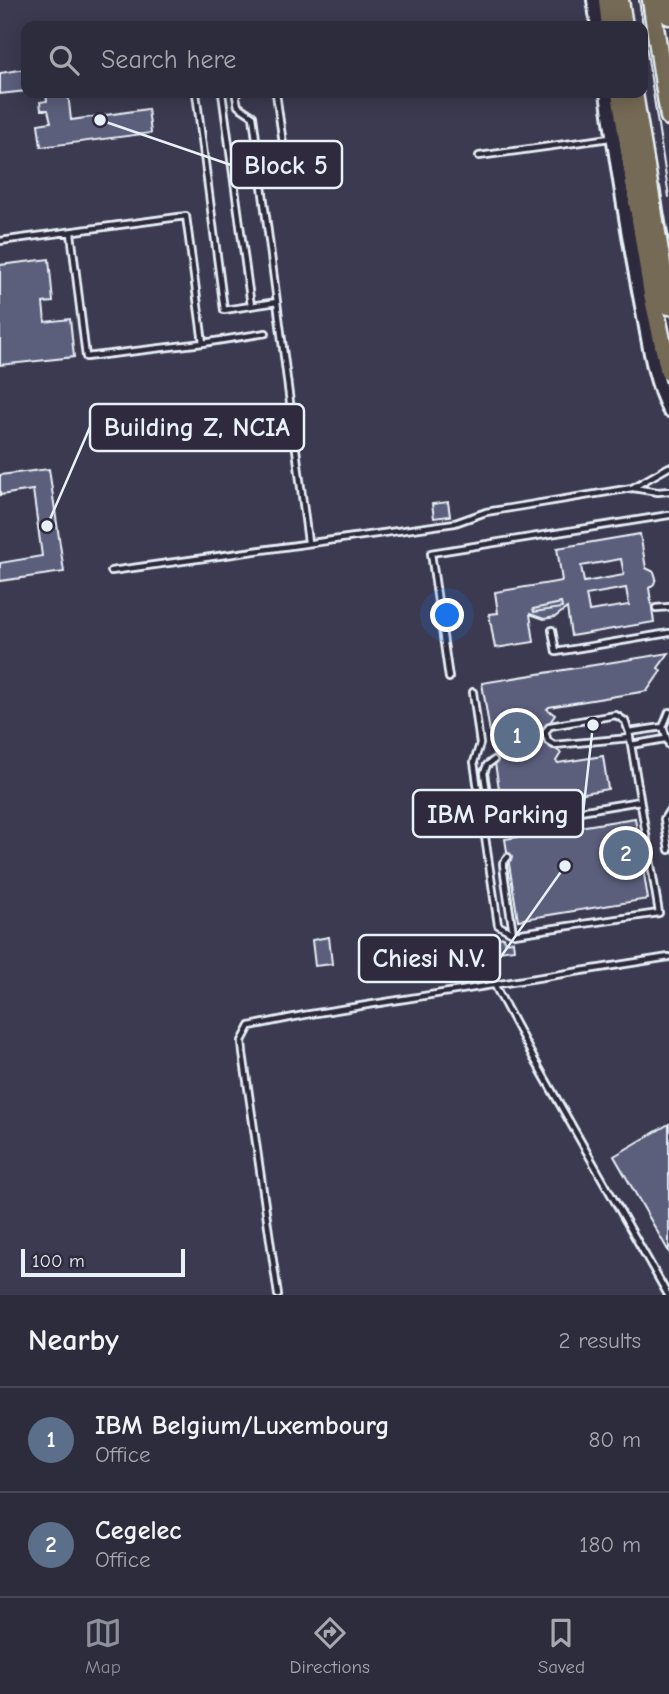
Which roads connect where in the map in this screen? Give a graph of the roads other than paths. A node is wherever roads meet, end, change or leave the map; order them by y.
1 (594, 0) edge
2 (607, 0) edge
3 (620, 0) edge
4 (651, 0) edge
5 (665, 0) edge
6 (669, 16) edge
7 (597, 21) edge
8 (609, 21) edge
9 (623, 21) edge
10 (198, 98) edge
11 (223, 98) edge
12 (236, 98) edge
13 (277, 98) edge
14 (608, 98) edge
15 (621, 98) edge
16 (635, 98) edge
17 (669, 117) edge
18 (613, 138) junction
19 (284, 151) dead end
20 (479, 156) dead end
21 (71, 233) junction
22 (0, 241) edge
23 (277, 302) junction
24 (251, 306) junction
25 (669, 306) edge
26 (266, 333) dead end
27 (203, 342) junction
28 (669, 372) edge
29 (669, 410) edge
30 (669, 467) edge
31 (632, 488) junction
32 (669, 491) edge
33 (669, 515) edge
34 (308, 542) junction
35 (111, 571) dead end
36 (669, 607) edge
37 (656, 608) dead end
38 (552, 630) dead end
39 (669, 633) edge
40 (449, 678) dead end
41 (473, 692) dead end
42 (669, 712) edge
43 (663, 727) junction
44 (629, 735) junction
45 (665, 738) junction
46 (631, 745) junction
47 (669, 745) edge
48 (494, 760) dead end
49 (640, 801) junction
50 (669, 811) edge
51 (492, 826) junction
52 (484, 827) junction
53 (669, 850) edge
54 (508, 857) dead end
55 (514, 934) junction
56 (669, 957) edge
57 (495, 986) junction
58 (278, 1295) edge
59 (668, 1295) edge

1 - 7 street
2 - 8 main road
3 - 9 main road
4 - 17 main road
5 - 6 main road
10 - 24 lane
11 - 24 lane
12 - 23 lane
13 - 19 lane
14 - 18 street
15 - 28 main road
16 - 25 main road
18 - 20 lane
18 - 29 street
21 - 22 lane
21 - 27 lane
21 - 27 lane
23 - 24 lane
23 - 34 lane
26 - 27 lane
30 - 31 lane
31 - 32 lane
31 - 34 lane
33 - 40 lane
34 - 35 lane
36 - 37 lane
38 - 39 lane
41 - 52 lane
42 - 43 lane
43 - 44 lane
43 - 45 lane
44 - 44 lane
44 - 46 lane
45 - 46 lane
45 - 47 lane
46 - 49 lane
48 - 51 lane
49 - 51 lane
49 - 55 lane
50 - 53 lane
51 - 52 lane
52 - 55 lane
54 - 55 lane
56 - 57 lane
57 - 58 lane
57 - 59 lane

